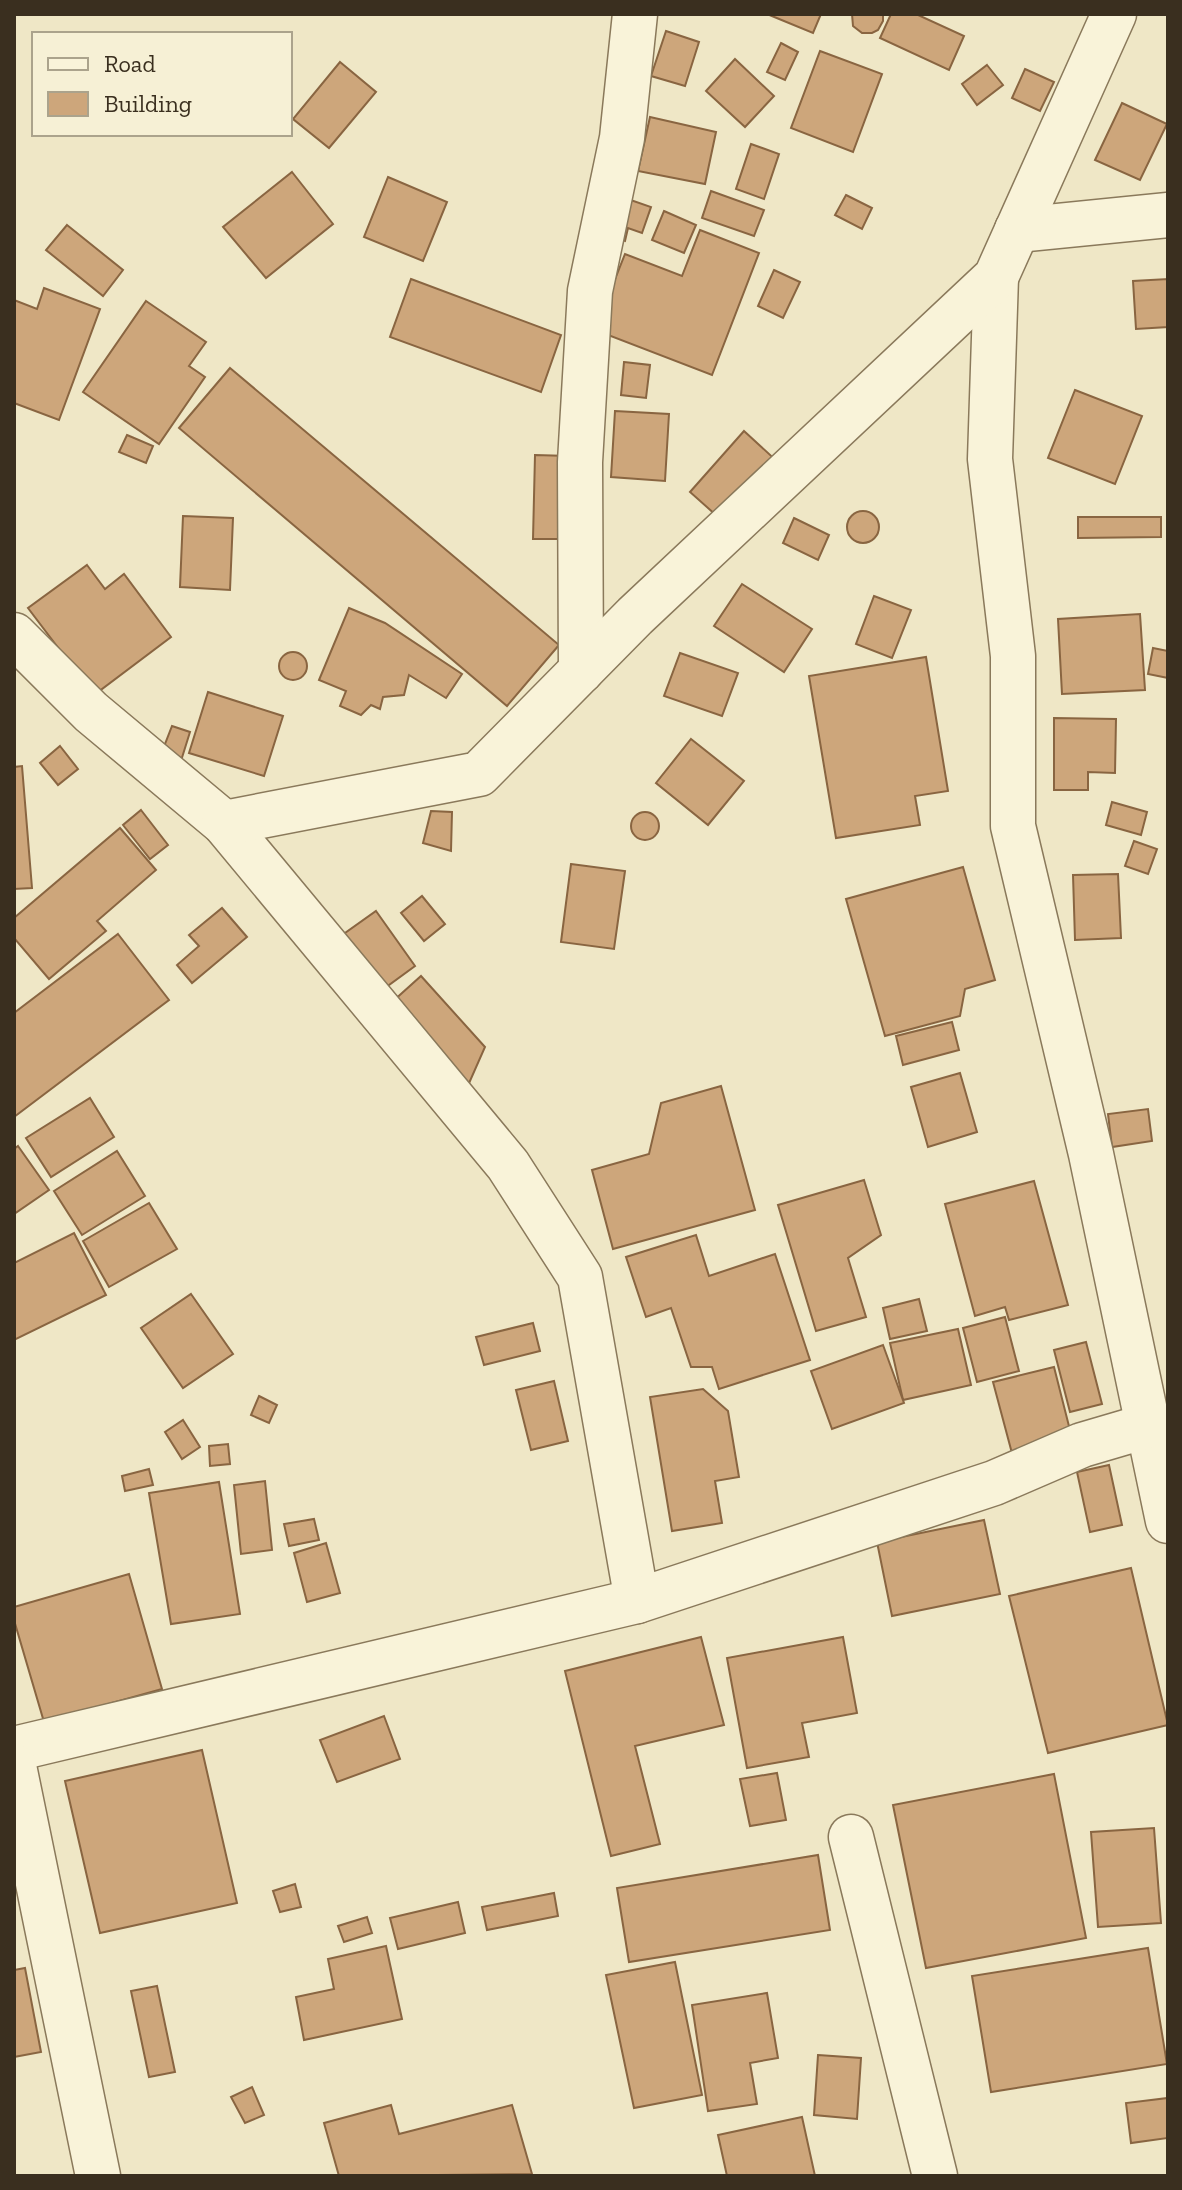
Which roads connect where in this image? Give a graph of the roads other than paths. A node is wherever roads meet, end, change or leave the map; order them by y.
1 (635, 14) edge
2 (1114, 14) edge
3 (1168, 215) edge
4 (1017, 230) junction
5 (996, 277) junction
6 (14, 635) edge
7 (581, 671) junction
8 (224, 823) junction
9 (1150, 1425) junction
10 (1168, 1521) edge
11 (637, 1601) junction
12 (14, 1749) edge
13 (14, 1766) edge
14 (851, 1837) dead end
15 (98, 2176) edge
16 (935, 2176) edge

1 - 7 street
2 - 4 street
3 - 4 street
4 - 5 street
5 - 7 street
5 - 9 street
6 - 8 street
7 - 8 street
8 - 11 street
9 - 10 street
9 - 11 street
11 - 12 street
13 - 15 street
14 - 16 street

